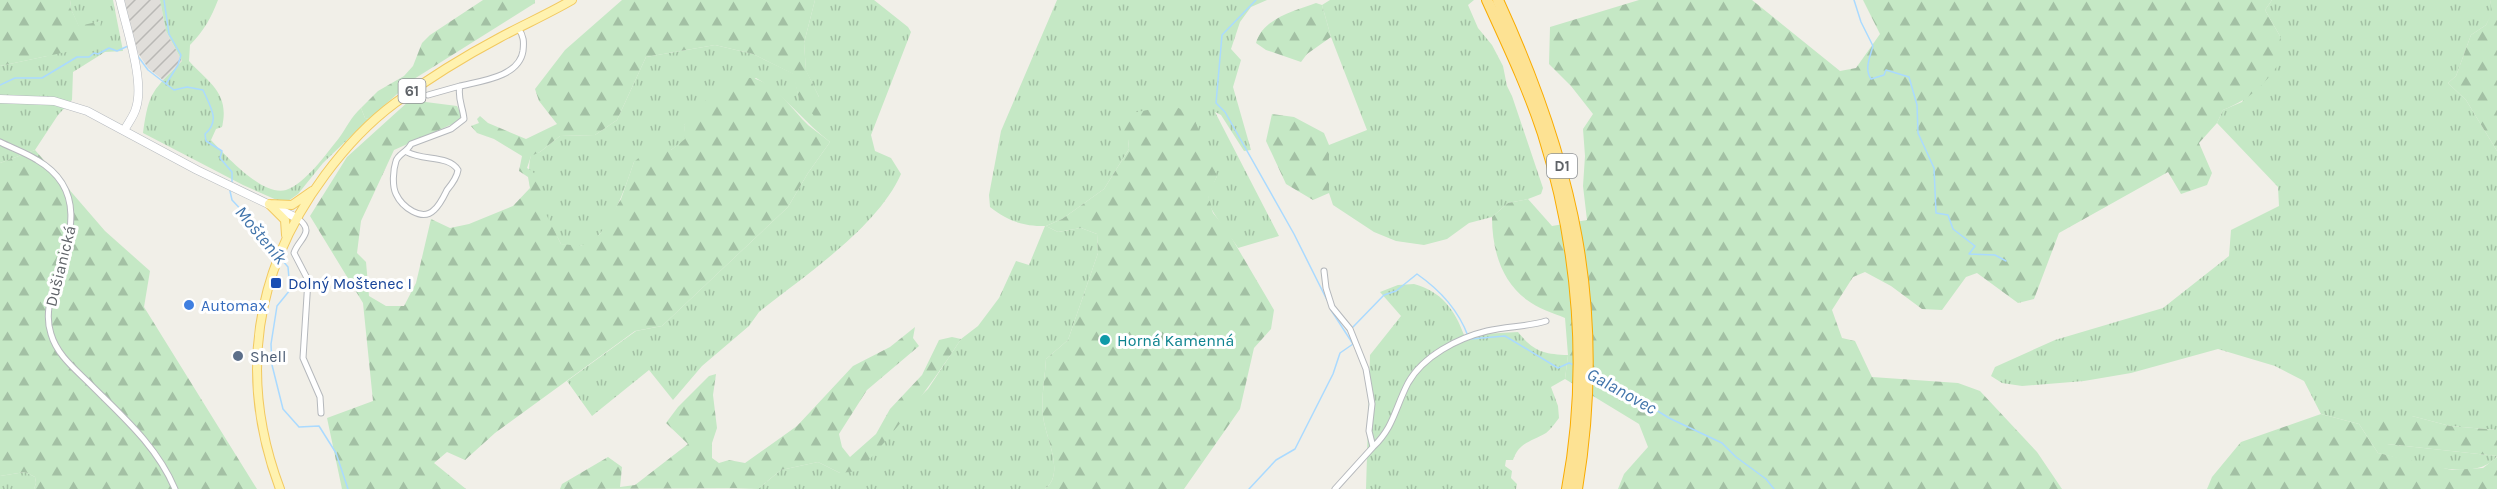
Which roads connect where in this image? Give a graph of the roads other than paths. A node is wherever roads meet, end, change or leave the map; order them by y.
1 (120, 0) edge
2 (572, 0) edge
3 (1494, 3) edge
4 (519, 28) junction
5 (460, 86) junction
6 (429, 94) dead end
7 (0, 99) edge
8 (124, 129) junction
9 (0, 142) edge
10 (407, 152) junction
11 (315, 189) junction
12 (268, 204) junction
13 (297, 218) junction
14 (1573, 235) junction
15 (286, 238) junction
16 (1324, 271) dead end
17 (1546, 321) dead end
18 (321, 413) dead end
19 (1373, 447) junction
20 (175, 489) edge
21 (280, 489) edge
22 (1335, 489) edge
23 (1568, 489) edge
24 (1577, 489) edge

1 - 8 street
2 - 4 main road, 61
3 - 14 highway, D1
4 - 5 street
4 - 11 main road, 61
5 - 6 street
5 - 10 street
7 - 8 street
8 - 12 street
9 - 20 street, Dušianická
10 - 10 street
11 - 12 main road
11 - 13 main road, 61
12 - 13 street
12 - 15 main road
13 - 15 main road, 61
13 - 18 street
14 - 23 highway, D1
14 - 24 highway, D1
15 - 21 main road, 61
16 - 19 street
17 - 19 street
19 - 22 street

